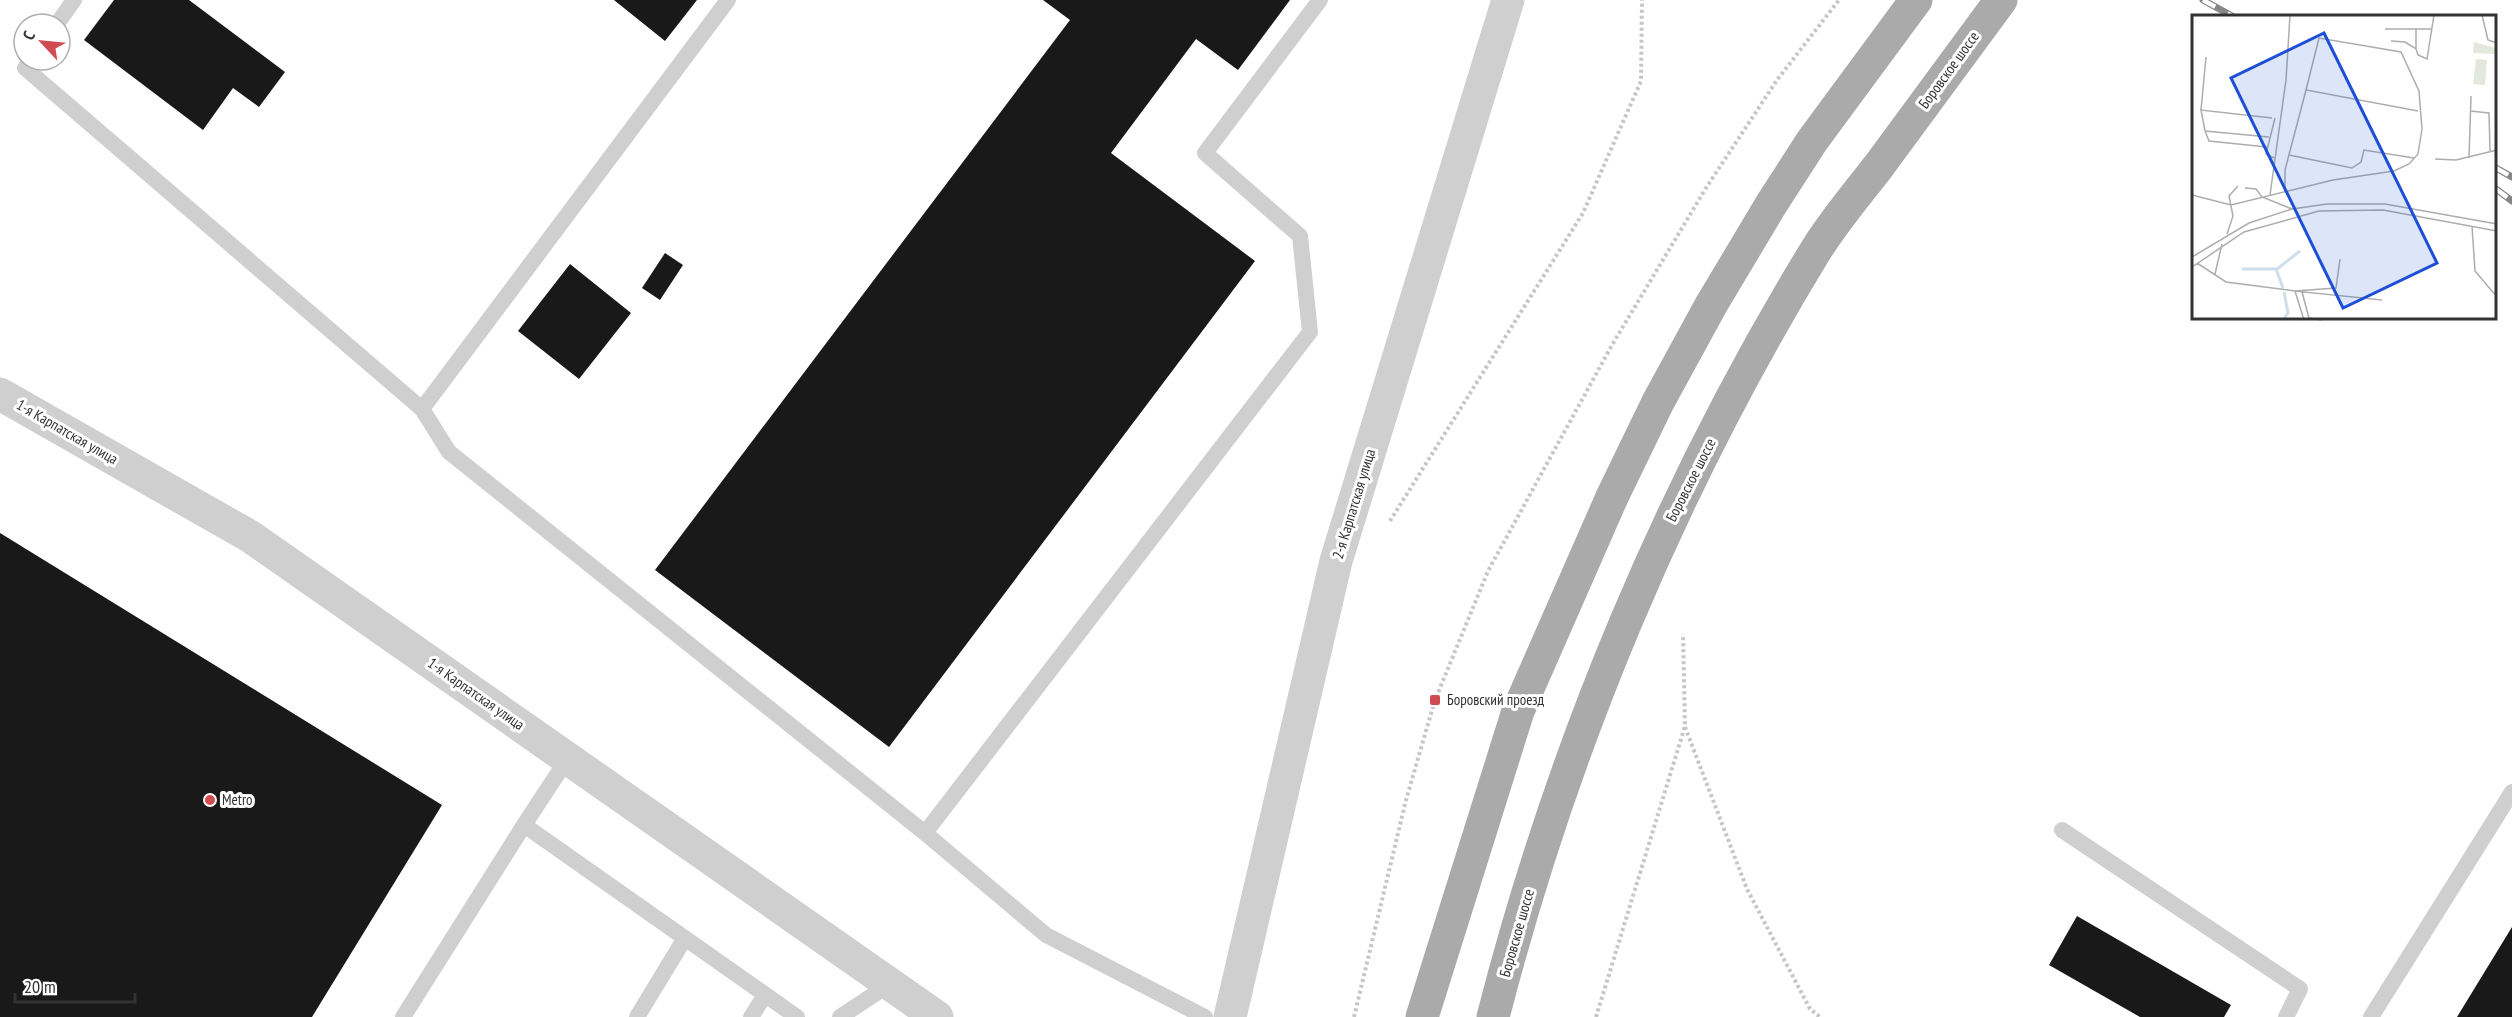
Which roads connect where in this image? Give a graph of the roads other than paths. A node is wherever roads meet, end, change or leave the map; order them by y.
1 (728, 0) edge
2 (1320, 0) edge
3 (1508, 0) edge
4 (1916, 0) edge
5 (2001, 0) edge
6 (30, 72) edge
7 (0, 394) edge
8 (422, 409) junction
9 (568, 759) junction
10 (2512, 792) edge
11 (524, 825) junction
12 (2062, 830) dead end
13 (925, 833) junction
14 (685, 938) junction
15 (890, 984) junction
16 (765, 994) junction
17 (403, 1017) edge
18 (637, 1017) edge
19 (751, 1017) edge
20 (797, 1017) edge
21 (840, 1017) edge
22 (937, 1017) edge
23 (1205, 1017) edge
24 (1230, 1017) edge
25 (1422, 1017) edge
26 (1493, 1017) edge
27 (2286, 1017) edge
28 (2371, 1017) edge

1 - 8 lane
2 - 13 lane
3 - 24 street, 2-я Карпатская улица
4 - 25 main road
5 - 26 main road, Боровское шоссе
6 - 8 lane
7 - 9 street, 1-я Карпатская улица
8 - 13 lane
9 - 11 lane
9 - 15 street, 1-я Карпатская улица
10 - 28 lane
11 - 14 lane
11 - 17 lane
12 - 27 lane
13 - 23 lane
14 - 16 lane
14 - 18 lane
15 - 21 lane
15 - 22 street, 1-я Карпатская улица
16 - 19 lane
16 - 20 lane

